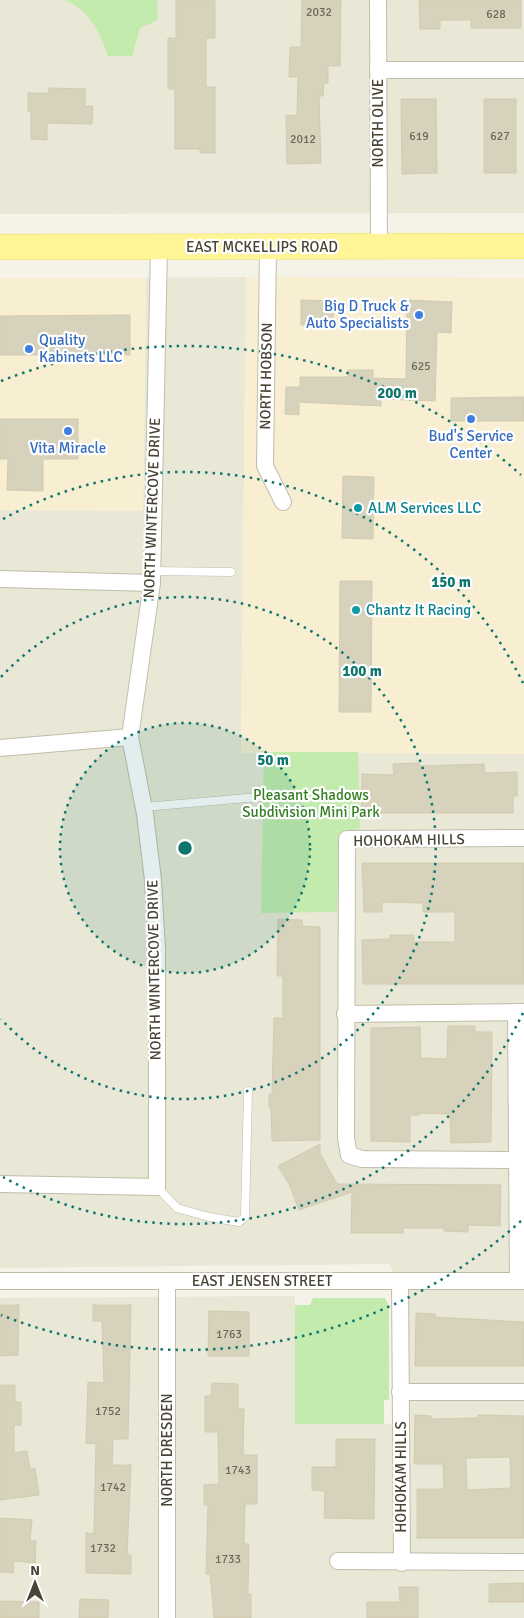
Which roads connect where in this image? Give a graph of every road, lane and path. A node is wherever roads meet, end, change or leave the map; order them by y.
1 (378, 0) edge
2 (378, 70) junction
3 (524, 70) edge
4 (379, 246) junction
5 (524, 246) edge
6 (0, 247) edge
7 (159, 247) junction
8 (268, 247) junction
9 (283, 502) dead end
10 (231, 572) dead end
11 (152, 577) junction
12 (0, 579) edge
13 (130, 737) junction
14 (0, 748) edge
15 (260, 798) dead end
16 (144, 807) junction
17 (524, 838) edge
18 (520, 1012) edge
19 (345, 1014) junction
20 (248, 1091) dead end
21 (516, 1160) junction
22 (0, 1184) edge
23 (156, 1187) junction
24 (0, 1281) edge
25 (166, 1281) junction
26 (400, 1281) junction
27 (521, 1281) edge
28 (400, 1392) junction
29 (524, 1392) edge
30 (338, 1562) dead end
31 (524, 1562) edge
32 (402, 1563) junction
33 (166, 1618) edge

1 - 2 street, NORTH OLIVE
2 - 3 street
2 - 4 street, NORTH OLIVE
4 - 5 main road, EAST MCKELLIPS ROAD
4 - 8 main road, EAST MCKELLIPS ROAD
6 - 7 main road, EAST MCKELLIPS ROAD
7 - 8 main road, EAST MCKELLIPS ROAD
7 - 11 street, NORTH WINTERCOVE DRIVE
8 - 9 street, NORTH HOBSON
10 - 11 lane
11 - 12 street
11 - 13 street, NORTH WINTERCOVE DRIVE
13 - 14 street
13 - 16 street, NORTH WINTERCOVE DRIVE
15 - 16 lane
16 - 23 street, NORTH WINTERCOVE DRIVE
17 - 19 street, HOHOKAM HILLS
18 - 19 street
18 - 21 street
19 - 21 street, HOHOKAM HILLS
20 - 23 lane
21 - 27 street
22 - 23 street
24 - 25 street, EAST JENSEN STREET
25 - 26 street, EAST JENSEN STREET
25 - 33 street, NORTH DRESDEN
26 - 27 street, EAST JENSEN STREET
26 - 28 street, HOHOKAM HILLS
28 - 29 street
28 - 32 street, HOHOKAM HILLS
30 - 32 street
31 - 32 street

